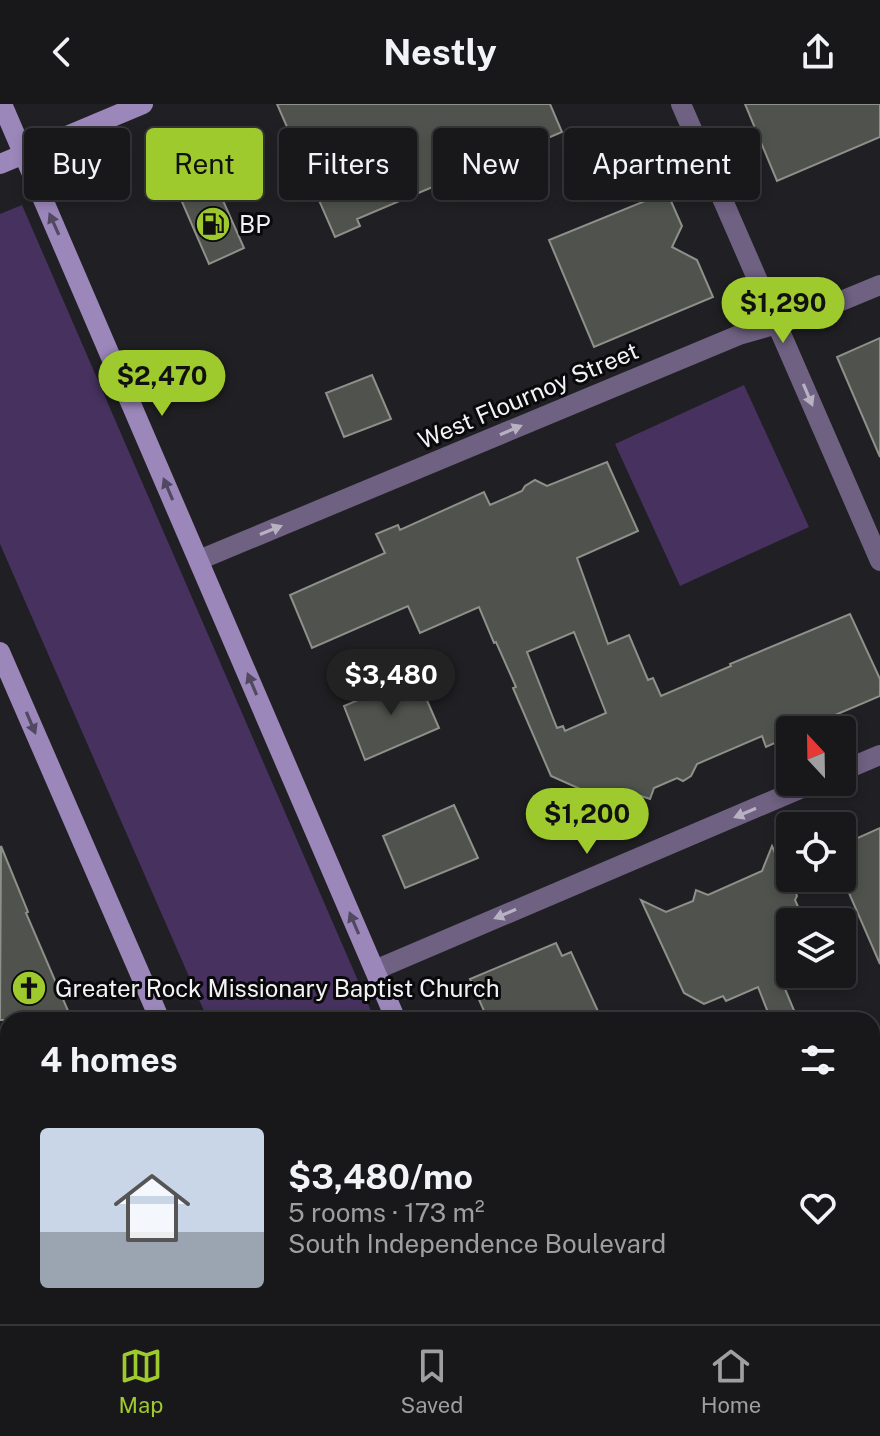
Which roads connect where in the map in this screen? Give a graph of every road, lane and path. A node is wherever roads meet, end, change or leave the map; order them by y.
1 (2, 104) edge
2 (143, 104) edge
3 (681, 104) edge
4 (23, 154) junction
5 (0, 164) edge
6 (880, 285) edge
7 (777, 324) junction
8 (199, 560) junction
9 (880, 561) edge
10 (0, 652) edge
11 (880, 755) edge
12 (856, 765) edge
13 (783, 796) edge
14 (375, 970) junction
15 (157, 1012) edge
16 (393, 1012) edge

1 - 4 street
2 - 4 street
3 - 7 street
4 - 5 street
8 -> 4 street
6 - 7 street, West Flournoy Street
8 -> 7 street, West Flournoy Street
7 -> 9 street
14 -> 8 street
10 -> 15 street
11 - 12 street
13 -> 14 street
14 - 16 street

